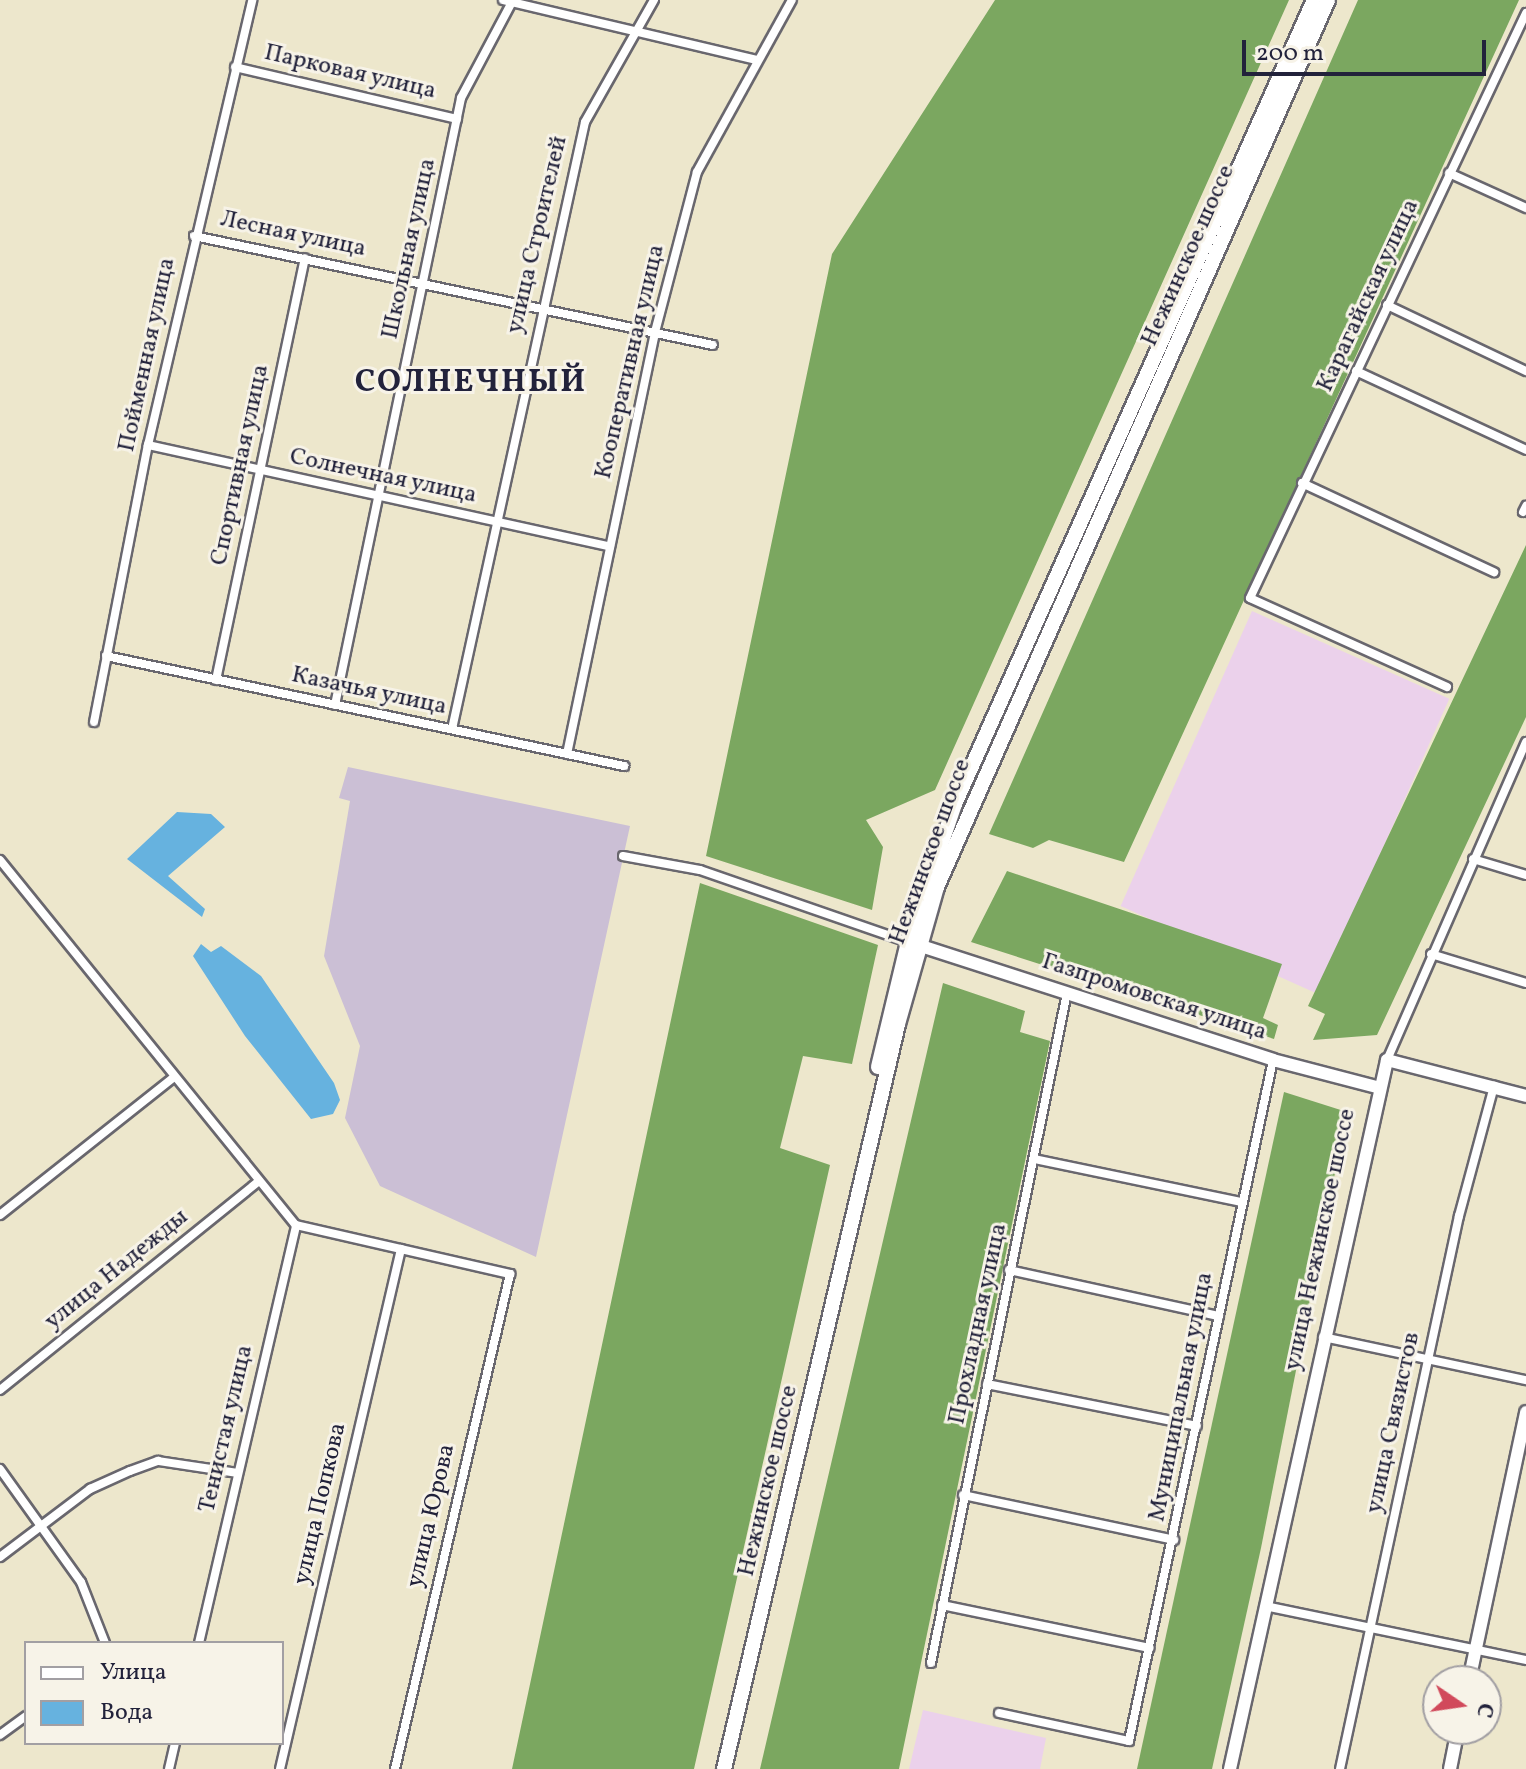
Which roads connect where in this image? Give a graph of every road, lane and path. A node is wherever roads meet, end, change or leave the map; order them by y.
1 (252, 0) edge
2 (654, 0) edge
3 (792, 0) edge
4 (1314, 0) edge
5 (1328, 0) edge
6 (509, 1) edge
7 (1526, 13) edge
8 (636, 29) junction
9 (1515, 38) junction
10 (1526, 43) edge
11 (756, 60) junction
12 (235, 67) junction
13 (457, 119) junction
14 (1449, 173) junction
15 (1526, 208) edge
16 (194, 236) junction
17 (305, 258) junction
18 (423, 283) junction
19 (1387, 305) junction
20 (542, 308) junction
21 (655, 332) junction
22 (713, 345) dead end
23 (1356, 371) junction
24 (1526, 371) edge
25 (148, 445) junction
26 (1526, 450) edge
27 (260, 471) junction
28 (1302, 483) junction
29 (376, 495) junction
30 (495, 521) junction
31 (610, 547) junction
32 (1494, 572) dead end
33 (106, 656) junction
34 (216, 680) junction
35 (1447, 687) dead end
36 (335, 705) junction
37 (94, 722) dead end
38 (452, 729) junction
39 (1526, 742) edge
40 (567, 754) junction
41 (1521, 765) edge
42 (624, 766) dead end
43 (623, 856) dead end
44 (1473, 859) junction
45 (0, 860) edge
46 (1526, 875) edge
47 (913, 943) junction
48 (1431, 954) junction
49 (1526, 983) edge
50 (1067, 993) junction
51 (1273, 1060) junction
52 (1387, 1060) junction
53 (174, 1077) junction
54 (1494, 1086) junction
55 (1377, 1087) junction
56 (1526, 1096) edge
57 (1034, 1159) junction
58 (259, 1181) junction
59 (1242, 1202) junction
60 (0, 1215) edge
61 (296, 1225) junction
62 (401, 1249) junction
63 (1009, 1270) junction
64 (1219, 1316) junction
65 (1322, 1337) junction
66 (1429, 1358) junction
67 (1526, 1380) edge
68 (987, 1384) junction
69 (0, 1390) edge
70 (1526, 1412) edge
71 (1197, 1426) junction
72 (0, 1469) edge
73 (237, 1473) junction
74 (963, 1495) junction
75 (42, 1523) junction
76 (1174, 1540) junction
77 (0, 1557) edge
78 (942, 1605) junction
79 (1264, 1606) junction
80 (1371, 1628) junction
81 (104, 1641) edge
82 (199, 1641) edge
83 (1150, 1648) junction
84 (1475, 1649) junction
85 (1526, 1660) edge
86 (931, 1663) dead end
87 (1472, 1665) edge
88 (999, 1713) dead end
89 (24, 1717) edge
90 (0, 1735) edge
91 (175, 1745) edge
92 (1455, 1745) edge
93 (169, 1769) edge
94 (280, 1769) edge
95 (395, 1769) edge
96 (717, 1769) edge
97 (724, 1769) edge
98 (1230, 1769) edge
99 (1340, 1769) edge
100 (1450, 1769) edge

1 - 12 street, Пойменная улица
2 - 8 street, улица Строителей
3 - 11 street, Кооперативная улица
4 - 47 main road, Нежинское шоссе
5 - 47 main road, Нежинское шоссе
6 - 8 street
6 - 13 street, Школьная улица
7 - 9 street, Карагайская улица
8 - 11 street
8 - 20 street, улица Строителей
9 - 10 street
9 - 14 street, Карагайская улица
11 - 21 street, Кооперативная улица
12 - 13 street, Парковая улица
12 - 16 street, Пойменная улица
13 - 18 street, Школьная улица
14 - 15 street
14 - 19 street, Карагайская улица
16 - 17 street, Лесная улица
16 - 25 street, Пойменная улица
17 - 18 street, Лесная улица
17 - 27 street, Спортивная улица
18 - 20 street, Лесная улица
18 - 29 street, Школьная улица
19 - 23 street, Карагайская улица
19 - 24 street
20 - 21 street, Лесная улица
20 - 30 street, улица Строителей
21 - 22 street, Лесная улица
21 - 31 street, Кооперативная улица
23 - 26 street
23 - 28 street, Карагайская улица
25 - 27 street, Солнечная улица
25 - 33 street, Пойменная улица
27 - 29 street, Солнечная улица
27 - 34 street, Спортивная улица
28 - 32 street
28 - 35 street, Карагайская улица
29 - 30 street, Солнечная улица
29 - 36 street, Школьная улица
30 - 31 street, Солнечная улица
30 - 38 street, улица Строителей
31 - 40 street, Кооперативная улица
33 - 34 street, Казачья улица
33 - 37 street, Пойменная улица
34 - 36 street, Казачья улица
36 - 38 street, Казачья улица
38 - 40 street, Казачья улица
39 - 41 street, улица Нежинское шоссе
40 - 42 street, Казачья улица
41 - 44 street, улица Нежинское шоссе
43 - 47 street
44 - 46 street
44 - 48 street, улица Нежинское шоссе
45 - 53 street
47 - 50 main road, Газпромовская улица
47 - 96 main road, Нежинское шоссе
47 - 97 main road, Нежинское шоссе
48 - 49 street
48 - 52 street, улица Нежинское шоссе
50 - 51 main road, Газпромовская улица
50 - 57 street, Прохладная улица
51 - 55 main road, Газпромовская улица
51 - 59 street, Муниципальная улица
52 - 54 main road
52 - 55 main road, улица Нежинское шоссе
53 - 58 street
53 - 60 street
54 - 56 main road
54 - 66 street, улица Связистов
55 - 65 main road, улица Нежинское шоссе
57 - 59 street
57 - 63 street, Прохладная улица
58 - 61 street
58 - 69 street, улица Надежды
59 - 64 street, Муниципальная улица
61 - 62 street
61 - 73 street, Тенистая улица
62 - 94 street, улица Попкова
62 - 95 street, улица Юрова
63 - 64 street
63 - 68 street, Прохладная улица
64 - 71 street, Муниципальная улица
65 - 66 street
65 - 79 main road, улица Нежинское шоссе
66 - 67 street
66 - 80 street, улица Связистов
68 - 71 street
68 - 74 street, Прохладная улица
70 - 84 main road
71 - 76 street, Муниципальная улица
72 - 75 street
73 - 75 street
73 - 82 street, Тенистая улица
74 - 76 street
74 - 78 street, Прохладная улица
75 - 77 street
75 - 81 street
76 - 83 street, Муниципальная улица
78 - 83 street
78 - 86 street, Прохладная улица
79 - 80 street
79 - 98 main road, улица Нежинское шоссе
80 - 84 street
80 - 99 street, улица Связистов
83 - 88 street, Муниципальная улица
84 - 85 street
84 - 87 main road
89 - 90 street
91 - 93 street
92 - 100 main road

